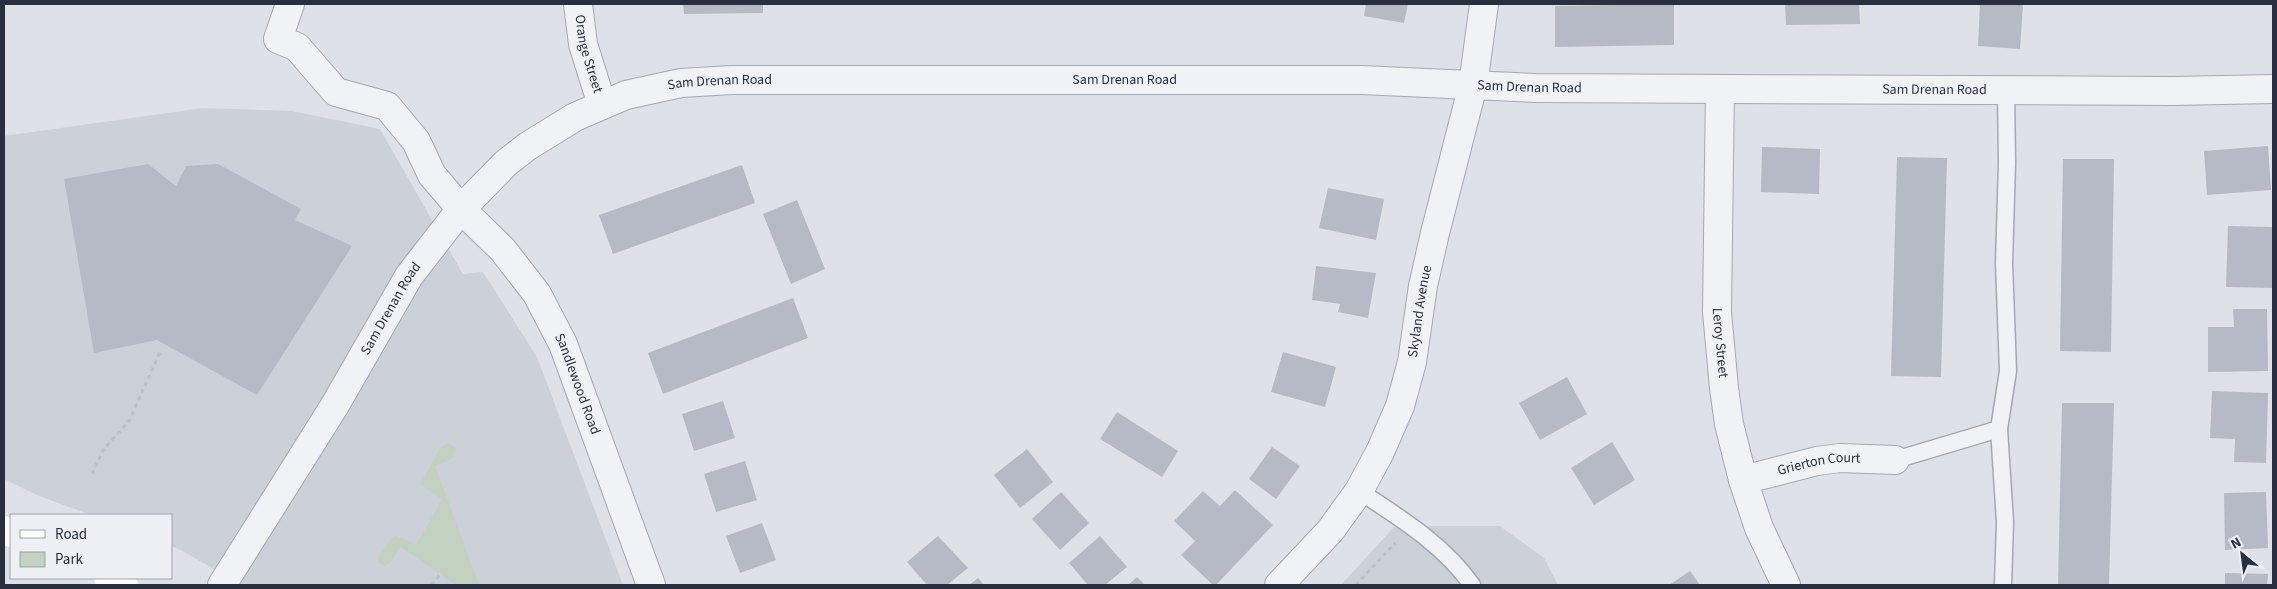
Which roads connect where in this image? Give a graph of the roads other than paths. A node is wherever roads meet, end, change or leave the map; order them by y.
1 (290, 4) edge
2 (578, 4) edge
3 (1484, 4) edge
4 (1473, 85) junction
5 (1720, 89) junction
6 (2273, 89) edge
7 (2006, 90) junction
8 (602, 104) junction
9 (461, 209) junction
10 (1999, 429) junction
11 (1895, 460) joint
12 (1743, 480) junction
13 (1359, 490) junction
14 (110, 579) edge
15 (124, 585) edge
16 (222, 585) edge
17 (651, 585) edge
18 (1279, 585) edge
19 (1472, 585) edge
20 (1786, 585) edge
21 (2003, 585) edge

1 - 9 street, Sandlewood Road
2 - 8 street, Orange Street
3 - 4 street, Skyland Avenue
4 - 5 street, Sam Drenan Road
4 - 8 street, Sam Drenan Road
4 - 13 street, Skyland Avenue
5 - 7 street, Sam Drenan Road
5 - 12 street, Leroy Street
6 - 7 street, Sam Drenan Road
7 - 10 lane
8 - 9 street, Sam Drenan Road
9 - 16 street, Sam Drenan Road
9 - 17 street, Sandlewood Road
10 - 11 lane
10 - 21 lane
11 - 12 street, Grierton Court
12 - 20 street, Leroy Street
13 - 18 street, Skyland Avenue
13 - 19 lane
14 - 15 main road

